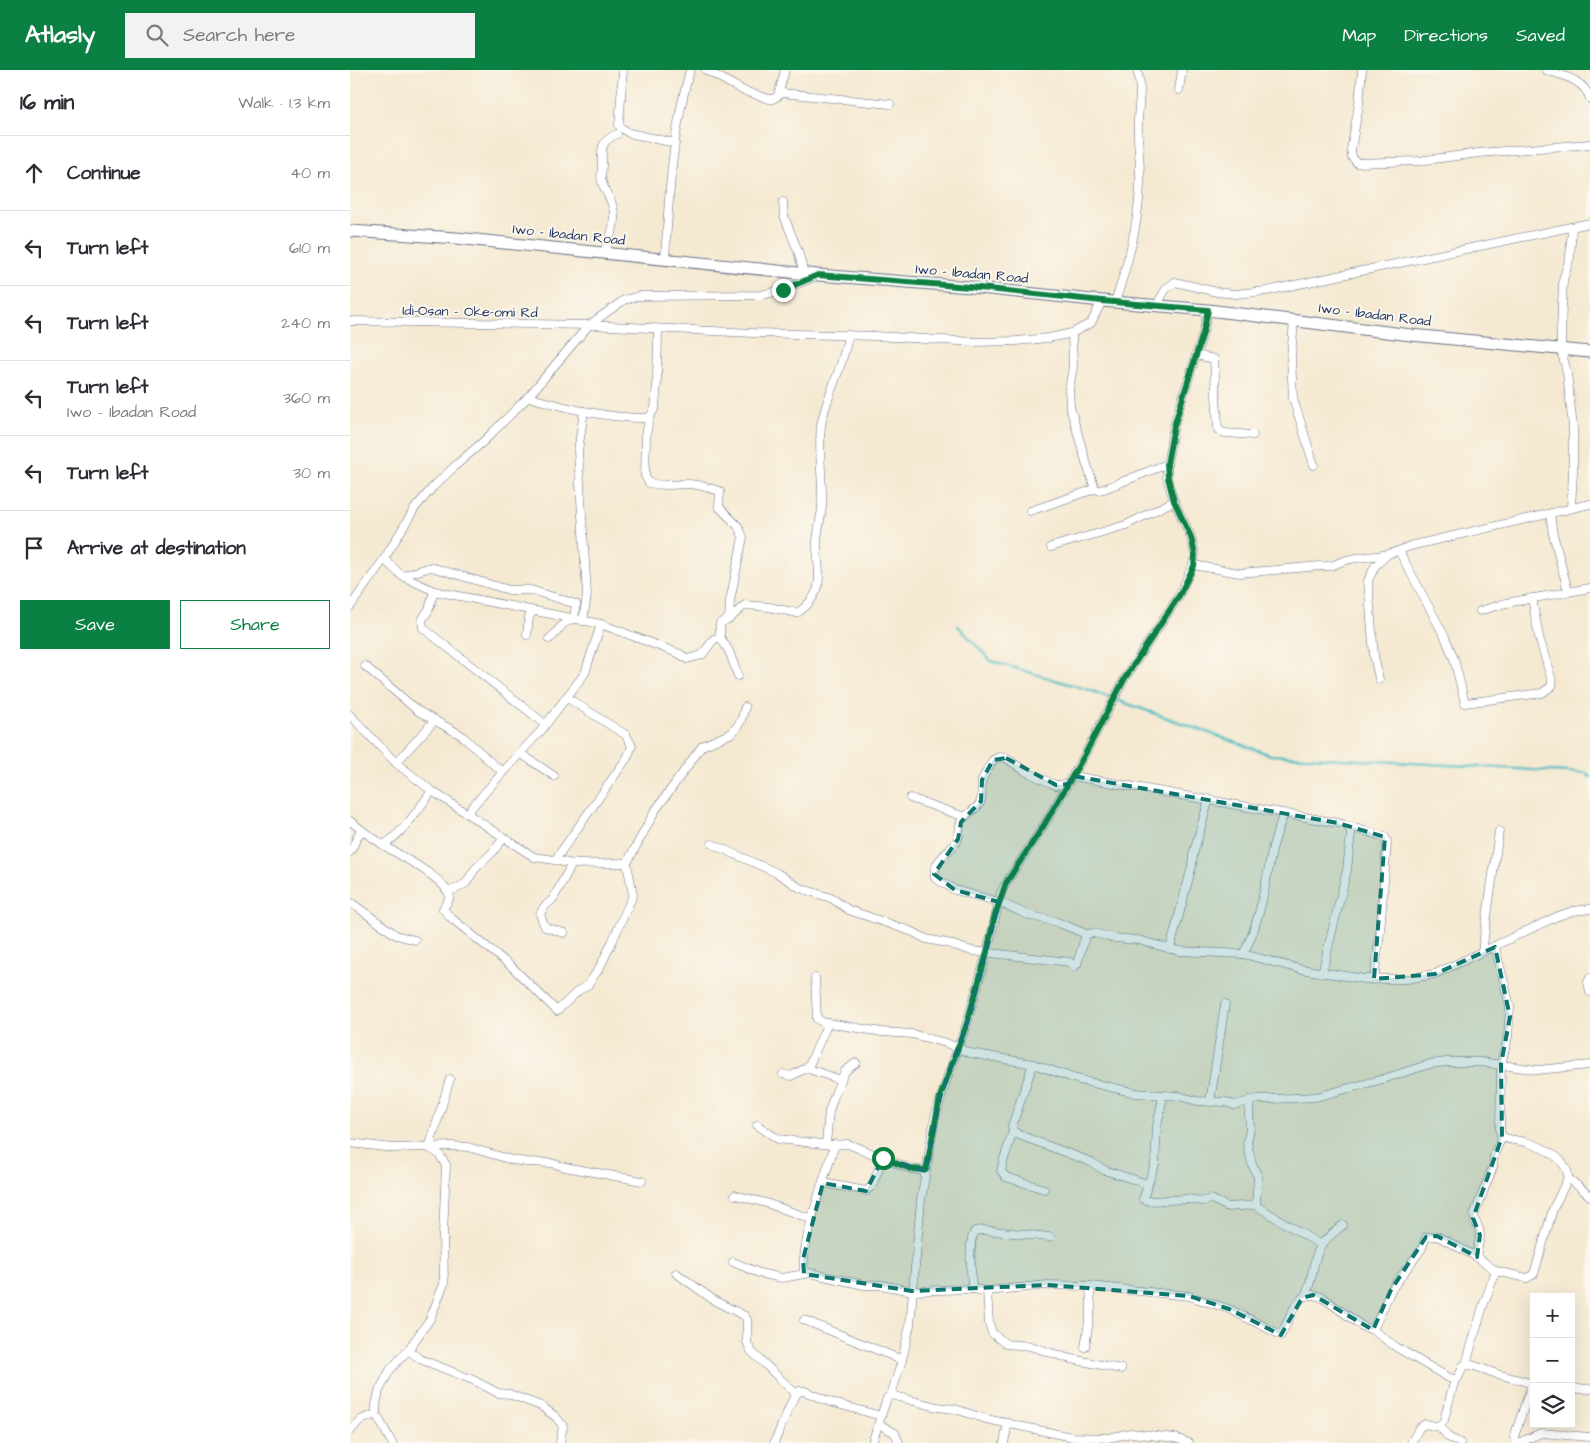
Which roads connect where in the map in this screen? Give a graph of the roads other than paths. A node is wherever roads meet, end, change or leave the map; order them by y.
1 (623, 70) edge
2 (690, 70) edge
3 (706, 70) edge
4 (785, 70) edge
5 (1137, 70) edge
6 (1182, 70) edge
7 (1362, 70) edge
8 (1546, 70) edge
9 (1576, 70) edge
10 (1572, 79) junction
11 (1179, 90) dead end
12 (778, 96) junction
13 (1590, 99) edge
14 (890, 104) dead end
15 (616, 134) dead end
16 (675, 143) junction
17 (1590, 144) edge
18 (784, 202) dead end
19 (1590, 223) edge
20 (1572, 227) junction
21 (350, 231) edge
22 (604, 252) junction
23 (666, 259) junction
24 (804, 274) junction
25 (818, 275) junction
26 (1102, 301) junction
27 (1115, 302) junction
28 (1156, 306) junction
29 (1208, 310) junction
30 (1294, 320) junction
31 (350, 321) edge
32 (589, 325) junction
33 (658, 330) junction
34 (1072, 333) junction
35 (848, 335) junction
36 (1561, 349) junction
37 (1590, 352) edge
38 (1196, 356) junction
39 (528, 397) junction
40 (584, 411) junction
41 (649, 418) junction
42 (1253, 434) dead end
43 (1167, 464) junction
44 (1314, 465) dead end
45 (1096, 489) junction
46 (1174, 501) junction
47 (1590, 504) edge
48 (1571, 508) junction
49 (1030, 511) dead end
50 (1550, 514) junction
51 (1051, 547) dead end
52 (1399, 552) junction
53 (1386, 555) junction
54 (384, 560) junction
55 (1194, 566) junction
56 (402, 576) junction
57 (1590, 588) edge
58 (434, 591) junction
59 (1568, 591) junction
60 (1532, 598) junction
61 (350, 607) edge
62 (533, 611) junction
63 (1480, 611) dead end
64 (729, 619) junction
65 (574, 620) junction
66 (583, 621) junction
67 (601, 624) junction
68 (527, 635) dead end
69 (720, 637) junction
70 (549, 640) dead end
71 (366, 666) dead end
72 (738, 676) dead end
73 (1379, 679) dead end
74 (566, 697) junction
75 (745, 707) dead end
76 (350, 715) edge
77 (435, 720) junction
78 (545, 724) junction
79 (519, 754) junction
80 (396, 763) junction
81 (503, 771) junction
82 (554, 776) dead end
83 (1070, 780) junction
84 (432, 791) junction
85 (910, 798) dead end
86 (1209, 799) junction
87 (468, 813) junction
88 (1284, 813) junction
89 (965, 817) junction
90 (350, 821) edge
91 (1350, 827) junction
92 (361, 830) junction
93 (1499, 831) dead end
94 (504, 838) junction
95 (712, 844) dead end
96 (383, 845) junction
97 (350, 852) edge
98 (555, 860) junction
99 (627, 863) junction
100 (572, 864) junction
101 (448, 891) junction
102 (350, 902) edge
103 (999, 902) junction
104 (1590, 909) edge
105 (564, 933) dead end
106 (1086, 934) junction
107 (415, 940) dead end
108 (1495, 947) junction
109 (1170, 949) junction
110 (987, 952) junction
111 (1482, 952) junction
112 (1243, 954) junction
113 (1322, 972) junction
114 (815, 978) dead end
115 (1590, 978) edge
116 (1374, 980) junction
117 (1590, 992) edge
118 (1225, 1004) dead end
119 (828, 1023) junction
120 (958, 1049) junction
121 (856, 1063) dead end
122 (1033, 1064) junction
123 (1501, 1064) junction
124 (1590, 1065) edge
125 (806, 1068) junction
126 (783, 1074) dead end
127 (450, 1079) dead end
128 (841, 1080) junction
129 (1161, 1095) junction
130 (1250, 1100) junction
131 (1210, 1102) junction
132 (757, 1125) dead end
133 (1014, 1132) junction
134 (1502, 1137) junction
135 (350, 1143) edge
136 (826, 1144) junction
137 (835, 1144) junction
138 (429, 1148) junction
139 (883, 1158) junction
140 (926, 1170) junction
141 (1568, 1178) junction
142 (642, 1180) dead end
143 (823, 1183) junction
144 (1148, 1184) junction
145 (1044, 1189) dead end
146 (735, 1194) dead end
147 (1590, 1196) edge
148 (1255, 1205) junction
149 (812, 1219) junction
150 (1343, 1225) dead end
151 (1050, 1237) dead end
152 (1321, 1245) junction
153 (1477, 1257) junction
154 (734, 1262) dead end
155 (1496, 1271) junction
156 (676, 1273) dead end
157 (804, 1274) junction
158 (1090, 1286) junction
159 (972, 1289) junction
160 (986, 1290) junction
161 (912, 1291) junction
162 (1305, 1296) junction
163 (804, 1320) dead end
164 (1372, 1330) junction
165 (1085, 1347) dead end
166 (408, 1350) junction
167 (902, 1360) junction
168 (1463, 1366) junction
169 (1122, 1369) dead end
170 (1455, 1380) junction
171 (1530, 1383) edge
172 (1575, 1389) edge
173 (1590, 1389) edge
174 (1530, 1392) edge
175 (795, 1393) junction
176 (891, 1395) junction
177 (376, 1414) junction
178 (880, 1420) junction
179 (1008, 1424) junction
180 (1440, 1427) junction
181 (350, 1431) edge
182 (1590, 1437) edge
183 (392, 1443) edge
184 (560, 1443) edge
185 (774, 1443) edge
186 (872, 1443) edge
187 (899, 1443) edge
188 (1004, 1443) edge
189 (1189, 1443) edge
190 (1411, 1443) edge
191 (1460, 1443) edge
192 (1517, 1443) edge

1 - 16 street
2 - 16 street
3 - 12 street
4 - 12 street
5 - 27 street
6 - 11 street
7 - 17 street
8 - 10 street
9 - 10 street
10 - 13 street
12 - 14 street
15 - 22 street
16 - 23 street
18 - 24 street
19 - 20 street
20 - 28 street
20 - 36 street
21 - 22 main road, Iwo - Ibadan Road
22 - 23 main road, Iwo - Ibadan Road
23 - 24 main road, Iwo - Ibadan Road
24 - 25 main road, Iwo - Ibadan Road
25 - 26 main road, Iwo - Ibadan Road
25 - 32 street
26 - 27 main road, Iwo - Ibadan Road
26 - 34 street
27 - 28 main road, Iwo - Ibadan Road
28 - 29 main road, Iwo - Ibadan Road
29 - 30 main road, Iwo - Ibadan Road
29 - 38 street
30 - 36 main road, Iwo - Ibadan Road
30 - 44 street
31 - 32 street, Idi-Osan - Oke-omi Rd
32 - 33 street, Idi-Osan - Oke-omi Rd
32 - 39 street
33 - 35 street, Idi-Osan - Oke-omi Rd
33 - 41 street
34 - 35 street, Idi-Osan - Oke-omi Rd
34 - 45 street
35 - 64 street
36 - 37 main road, Iwo - Ibadan Road
36 - 48 street
38 - 42 street
38 - 43 street
39 - 40 street
39 - 54 street
40 - 41 street
40 - 66 street
41 - 64 street
43 - 45 street
43 - 46 street
45 - 49 street
46 - 51 street
46 - 55 street
47 - 48 street
48 - 50 street
50 - 52 street
50 - 59 street
52 - 53 street
52 - 60 street
53 - 55 street
53 - 73 street
54 - 56 street
54 - 61 street
55 - 83 street
56 - 58 street
56 - 65 street
57 - 59 street
58 - 62 street
58 - 78 street
59 - 60 street
60 - 63 street
62 - 65 street
62 - 68 street
64 - 69 street
65 - 66 street
65 - 70 street
66 - 67 street
67 - 69 street
67 - 74 street
69 - 72 street
71 - 77 street
74 - 78 street
74 - 98 street
75 - 99 street
76 - 80 street
77 - 80 street
77 - 81 street
78 - 79 street
79 - 81 street
79 - 82 street
80 - 84 street
81 - 87 street
83 - 86 street
83 - 89 street
83 - 103 street
84 - 87 street
84 - 96 street
85 - 89 street
86 - 88 street
86 - 109 street
87 - 94 street
88 - 91 street
88 - 112 street
89 - 103 street
90 - 92 street
91 - 113 street
91 - 116 street
92 - 96 street
92 - 97 street
93 - 111 street
94 - 98 street
94 - 101 street
95 - 110 street
96 - 101 street
98 - 100 street
99 - 100 street
99 - 101 street
100 - 105 street
102 - 107 street
103 - 106 street
103 - 110 street
104 - 108 street
106 - 109 street
106 - 110 street
108 - 111 street
108 - 123 street
109 - 112 street
110 - 120 street
111 - 116 street
112 - 113 street
113 - 116 street
114 - 119 street
115 - 117 street
118 - 131 street
119 - 120 street
119 - 125 street
120 - 122 street
120 - 140 street
121 - 128 street
122 - 129 street
122 - 133 street
123 - 124 street
123 - 130 street
123 - 134 street
125 - 126 street
125 - 128 street
127 - 138 street
128 - 136 street
129 - 131 street
129 - 144 street
130 - 131 street
130 - 148 street
132 - 136 street
133 - 144 street
133 - 145 street
134 - 141 street
134 - 153 street
135 - 138 street
136 - 137 street
137 - 139 street
137 - 143 street
138 - 142 street
138 - 166 street
139 - 140 street
139 - 143 street
140 - 161 street
141 - 147 street
141 - 155 street
143 - 149 street
144 - 148 street
146 - 149 street
148 - 152 street
149 - 157 street
150 - 152 street
151 - 159 street
152 - 162 street
153 - 155 street
153 - 164 street
154 - 157 street
155 - 168 street
156 - 175 street
157 - 161 street
158 - 160 street
158 - 162 street
158 - 165 street
159 - 160 street
159 - 161 street
160 - 169 street
161 - 167 street
162 - 164 street
163 - 167 street
164 - 170 street
166 - 177 street
166 - 184 street
167 - 176 street
168 - 170 street
168 - 171 street
170 - 180 street
172 - 173 street
174 - 192 street
175 - 178 street
175 - 185 street
176 - 178 street
176 - 179 street
177 - 181 street
177 - 183 street
178 - 186 street
178 - 187 street
179 - 188 street
179 - 189 street
180 - 190 street
180 - 191 street
182 - 192 street

